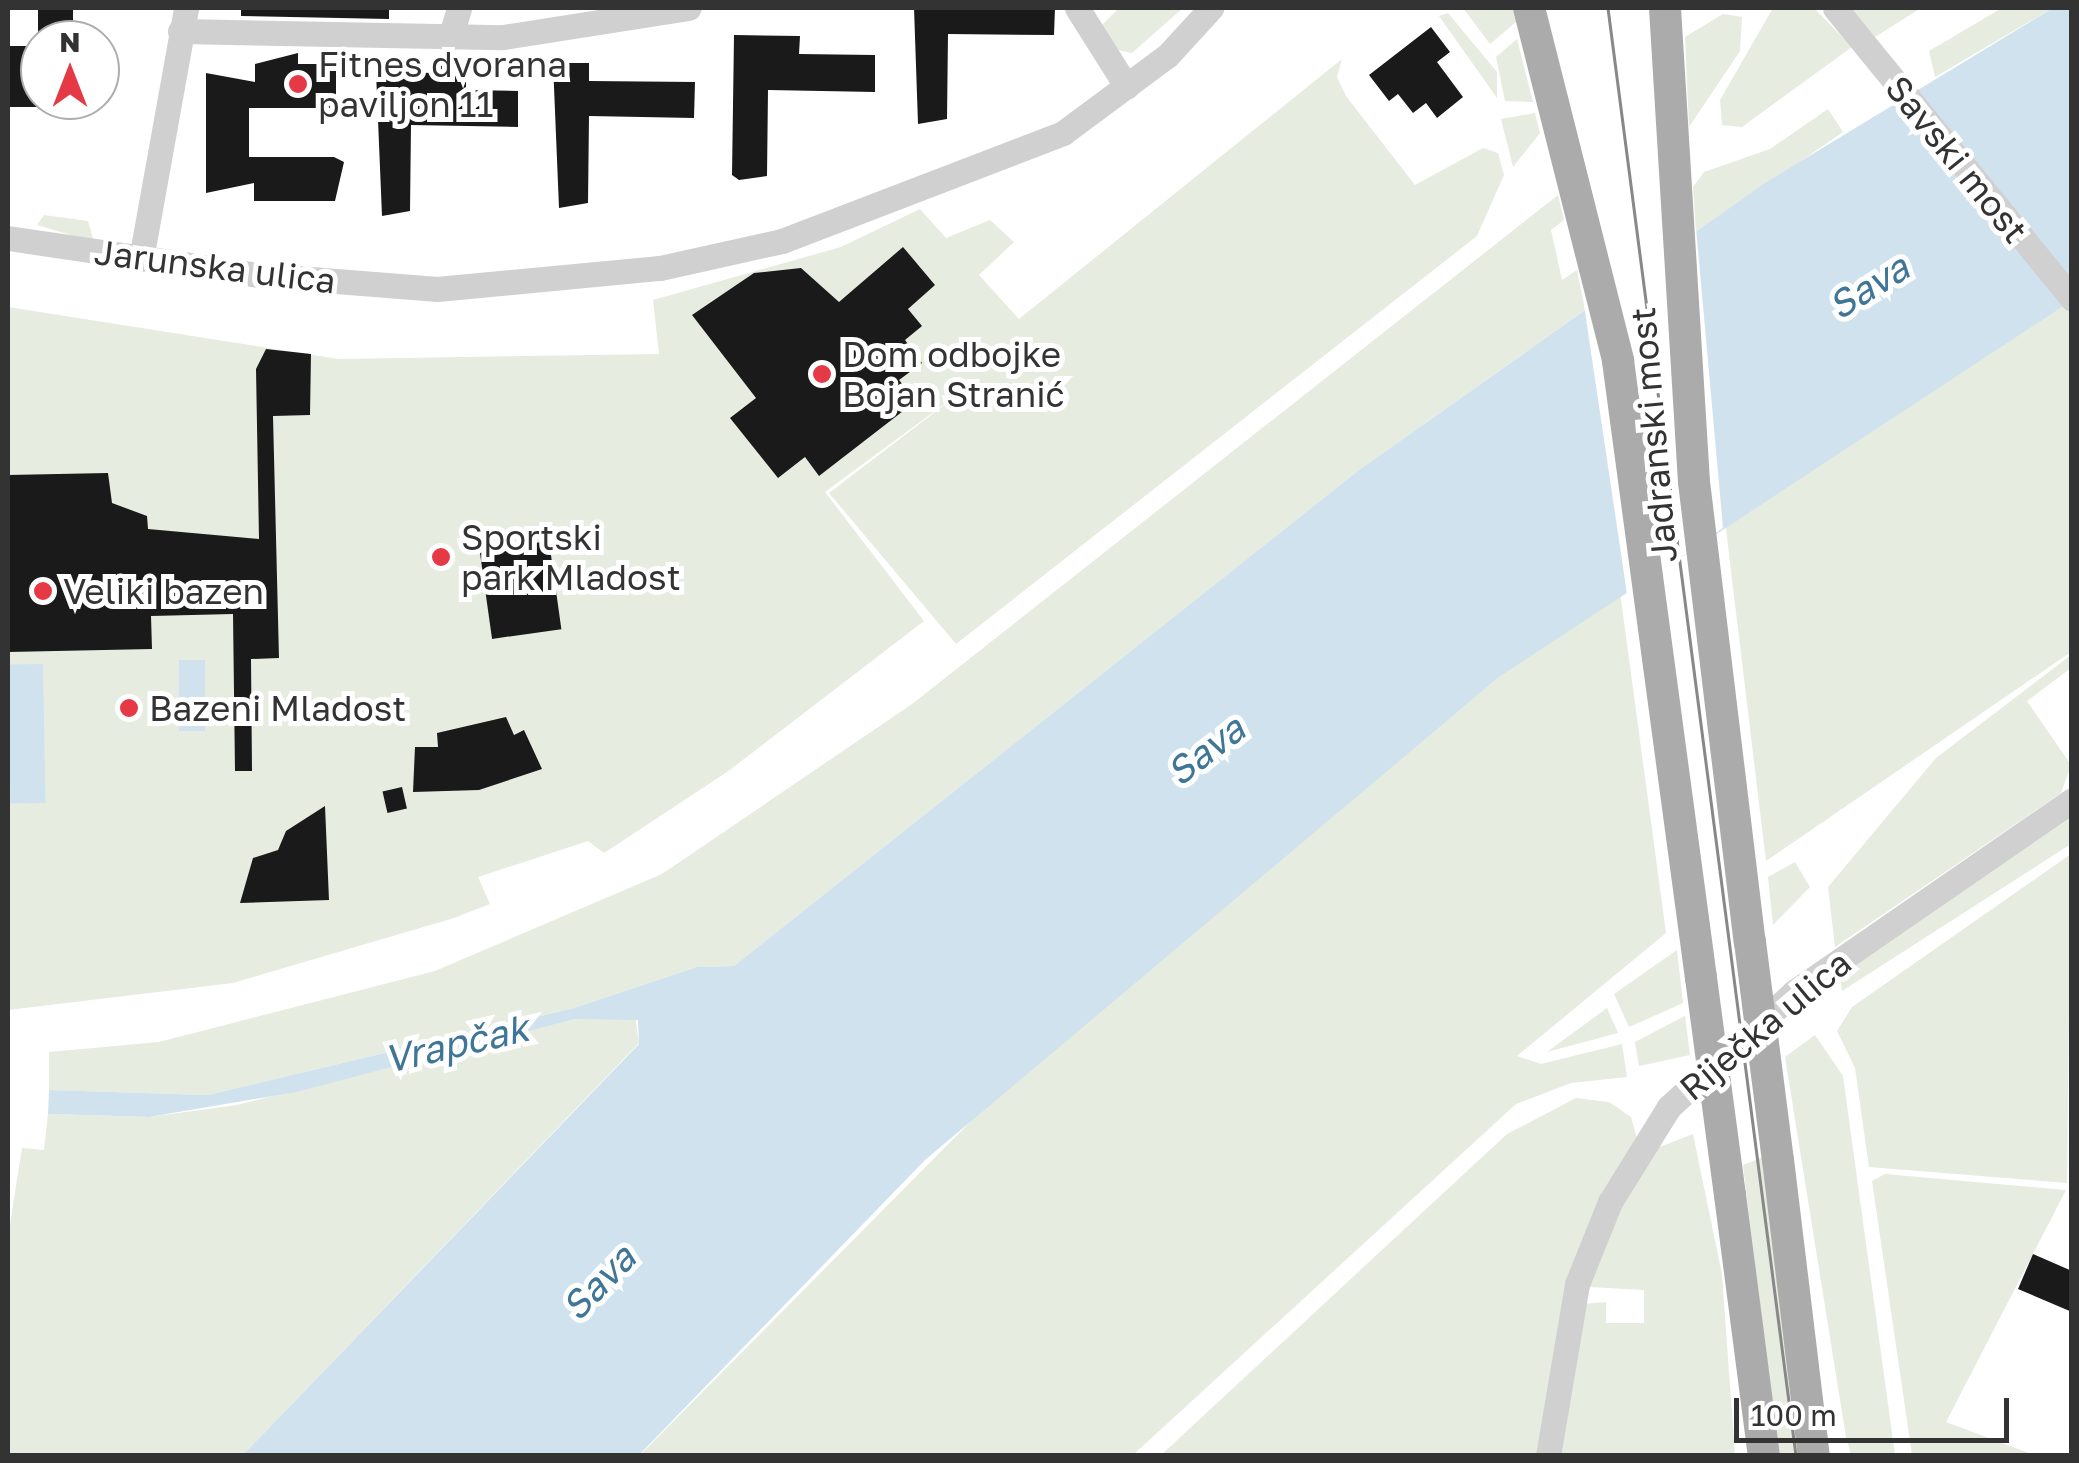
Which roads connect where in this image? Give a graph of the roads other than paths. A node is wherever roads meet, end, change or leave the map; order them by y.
1 (459, 8) edge
2 (689, 8) edge
3 (1077, 8) edge
4 (1211, 8) edge
5 (1528, 8) edge
6 (1665, 8) edge
7 (1839, 13) edge
8 (183, 19) edge
9 (450, 38) junction
10 (1127, 87) junction
11 (8, 238) edge
12 (141, 259) junction
13 (2072, 299) edge
14 (2072, 800) edge
15 (1548, 1456) edge
16 (1764, 1456) edge
17 (1814, 1456) edge

1 - 9 street
2 - 9 street
3 - 10 street
4 - 10 street, Jarunska ulica
5 - 16 main road, Jadranski most, bridge
6 - 17 main road, Jadranski most, bridge
7 - 13 street, Savski most
8 - 9 street
8 - 12 street
10 - 12 street, Jarunska ulica
11 - 12 street, Jarunska ulica
14 - 15 street, Riječka ulica

